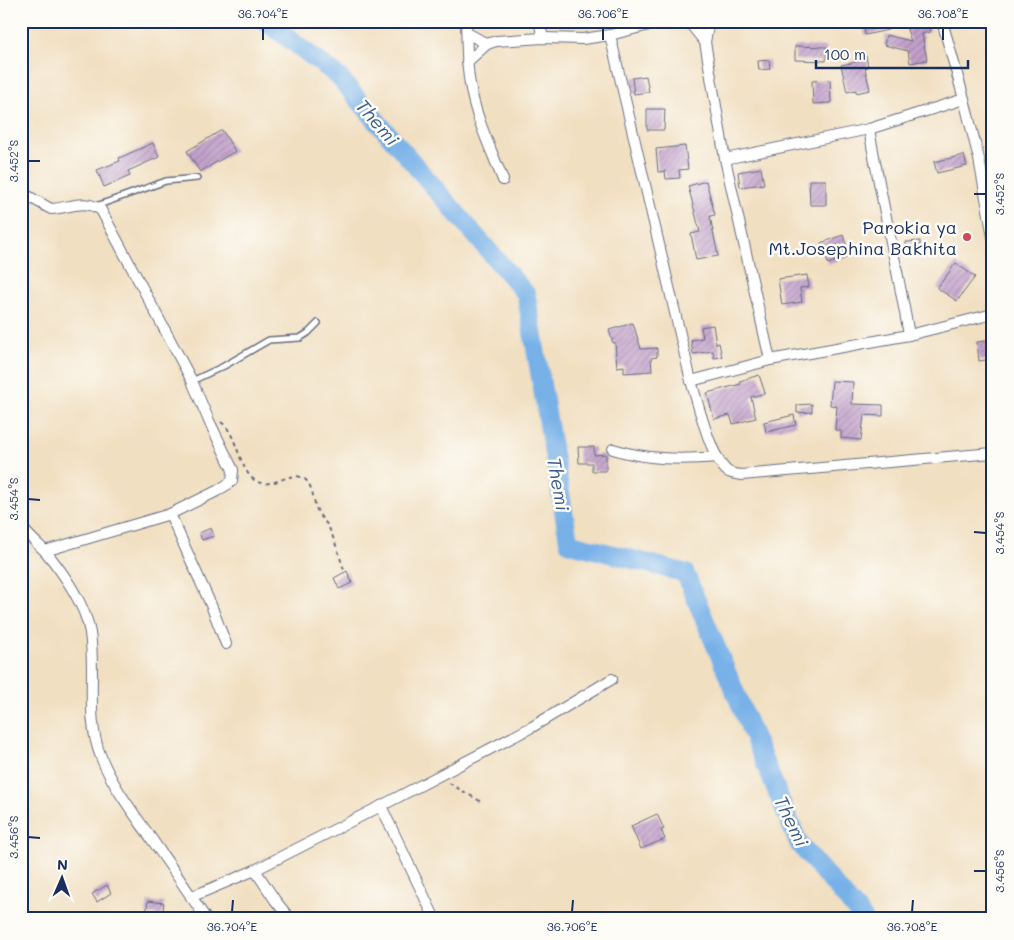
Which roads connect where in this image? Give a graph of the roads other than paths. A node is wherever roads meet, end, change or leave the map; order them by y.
1 (466, 21) edge
2 (539, 21) edge
3 (665, 21) edge
4 (688, 21) edge
5 (709, 21) edge
6 (942, 21) edge
7 (467, 33) junction
8 (610, 35) junction
9 (543, 38) junction
10 (705, 42) junction
11 (487, 44) junction
12 (467, 62) junction
13 (964, 99) junction
14 (869, 129) junction
15 (725, 159) junction
16 (196, 178) dead end
17 (503, 180) dead end
18 (21, 192) edge
19 (96, 206) junction
20 (992, 231) edge
21 (993, 314) edge
22 (318, 323) dead end
23 (909, 335) junction
24 (770, 360) junction
25 (192, 381) junction
26 (691, 381) junction
27 (613, 449) dead end
28 (993, 453) edge
29 (717, 457) junction
30 (170, 514) junction
31 (21, 526) edge
32 (45, 552) junction
33 (226, 644) dead end
34 (612, 678) dead end
35 (381, 806) junction
36 (255, 870) junction
37 (191, 896) junction
38 (206, 919) edge
39 (290, 919) edge
40 (435, 919) edge

1 - 7 street
2 - 9 street
3 - 8 street
4 - 10 street
5 - 10 street
6 - 13 street
7 - 11 street
7 - 12 street
8 - 9 street
8 - 26 street
9 - 11 street
10 - 15 street
11 - 12 street
12 - 17 street
13 - 14 street
13 - 20 street
14 - 15 street
14 - 23 street
15 - 24 street
16 - 19 lane
18 - 19 street
19 - 25 street
21 - 23 street
22 - 25 lane
23 - 24 street
24 - 26 street
25 - 30 street
26 - 29 street
27 - 29 street
28 - 29 street
30 - 32 street
30 - 33 street
31 - 32 street
32 - 37 street
34 - 35 street
35 - 36 street
35 - 40 street
36 - 37 street
36 - 39 street
37 - 38 street

